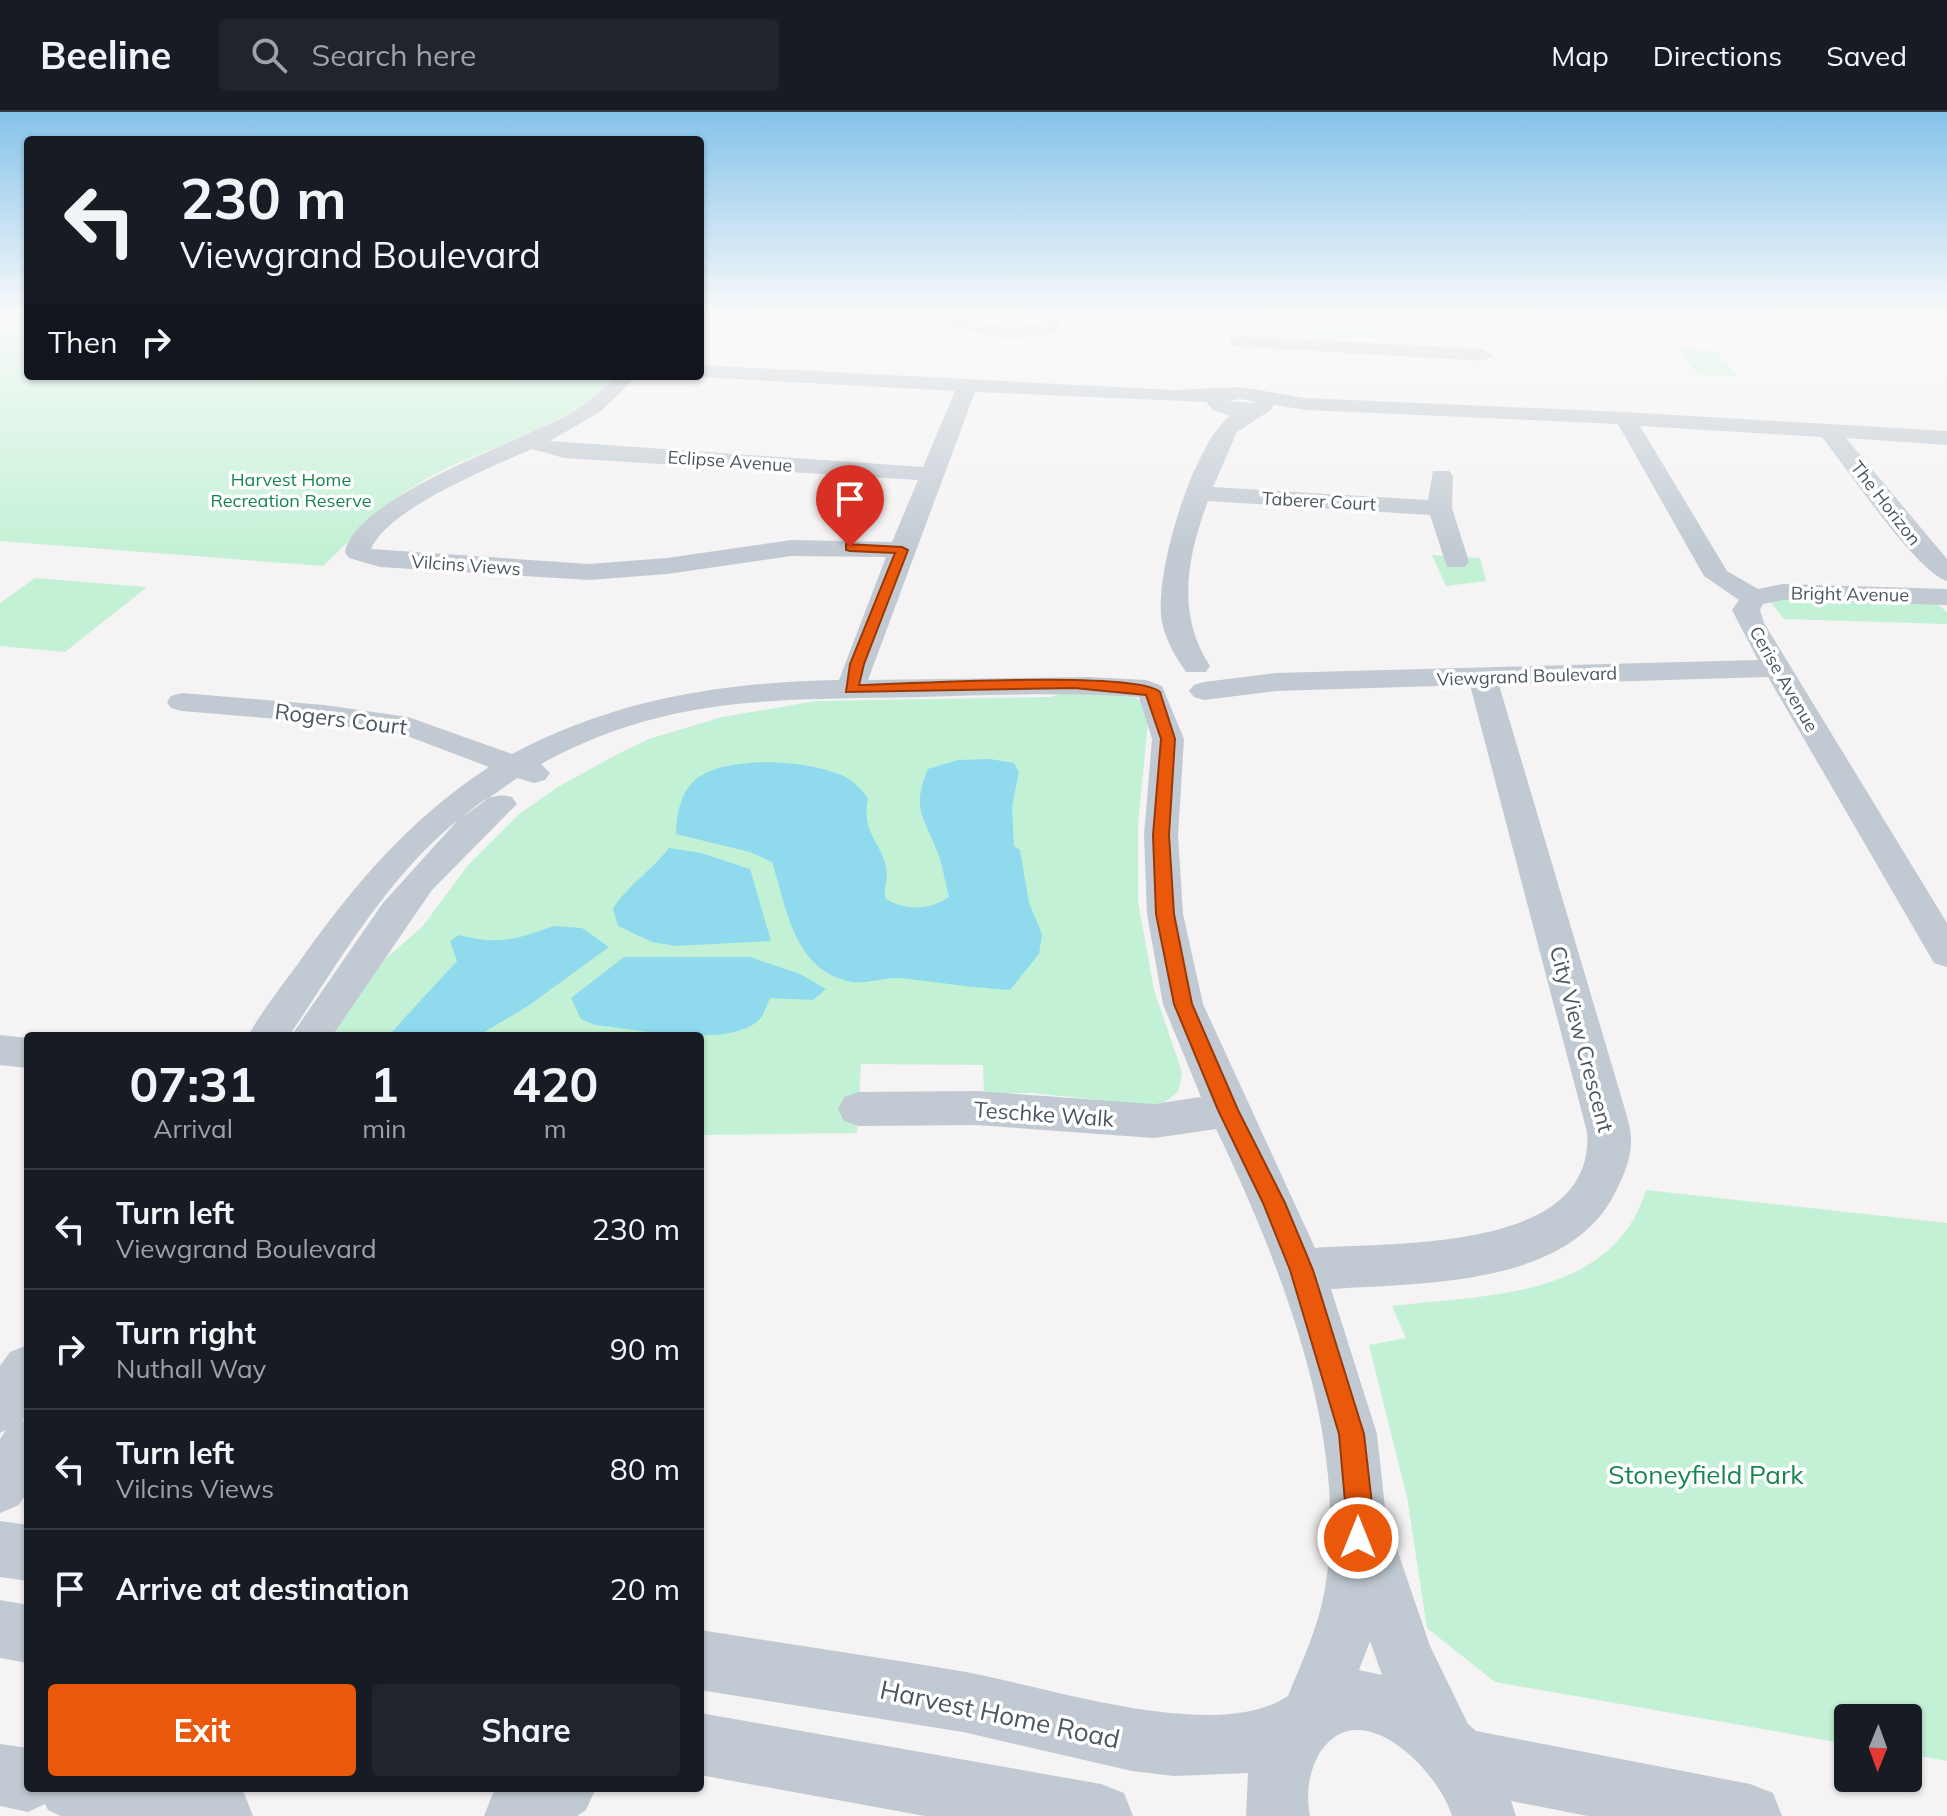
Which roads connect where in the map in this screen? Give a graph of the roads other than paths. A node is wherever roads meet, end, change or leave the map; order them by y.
1 (608, 393) edge
2 (964, 393) edge
3 (1108, 393) edge
4 (1258, 403) junction
5 (1222, 406) junction
6 (1625, 418) junction
7 (1828, 430) junction
8 (1947, 438) edge
9 (530, 442) junction
10 (931, 474) junction
11 (1441, 476) dead end
12 (1198, 493) junction
13 (1440, 508) junction
14 (902, 550) junction
15 (1456, 562) dead end
16 (1947, 573) edge
17 (1947, 597) edge
18 (1754, 598) junction
19 (1174, 626) junction
20 (1777, 668) junction
21 (1482, 677) junction
22 (1149, 679) junction
23 (1201, 682) junction
24 (851, 689) junction
25 (182, 702) dead end
26 (1168, 739) junction
27 (528, 770) junction
28 (1947, 954) edge
29 (271, 1032) edge
30 (314, 1032) edge
31 (0, 1050) edge
32 (24, 1053) edge
33 (859, 1109) dead end
34 (1228, 1110) junction
35 (1301, 1270) junction
36 (24, 1375) edge
37 (0, 1408) edge
38 (24, 1450) edge
39 (0, 1486) edge
40 (1359, 1513) junction
41 (0, 1549) edge
42 (24, 1552) edge
43 (0, 1629) edge
44 (24, 1633) edge
45 (704, 1661) edge
46 (1305, 1722) junction
47 (704, 1745) edge
48 (1451, 1751) junction
49 (0, 1775) edge
50 (24, 1779) edge
51 (92, 1792) edge
52 (557, 1792) edge
53 (221, 1816) edge
54 (516, 1816) edge
55 (1101, 1816) edge
56 (1278, 1816) edge
57 (1484, 1816) edge
58 (1750, 1816) edge

1 - 9 street, Vilcins Views
2 - 10 street
3 - 5 street
4 - 5 street
4 - 5 street
4 - 6 street
5 - 12 street
6 - 7 street
6 - 18 street, Cerise Avenue
7 - 8 street
7 - 16 street, The Horizon
9 - 10 street, Eclipse Avenue
9 - 14 street, Vilcins Views
10 - 14 street
11 - 13 street
12 - 13 street, Taberer Court
12 - 19 street
13 - 15 street
14 - 24 street
17 - 18 street, Bright Avenue
18 - 20 street, Cerise Avenue
19 - 22 street
19 - 23 street
20 - 21 street, Viewgrand Boulevard
20 - 28 street, Cerise Avenue
21 - 23 street, Viewgrand Boulevard
21 - 35 street, City View Crescent
22 - 23 street, Viewgrand Boulevard
22 - 24 street
22 - 26 street
23 - 26 street
24 - 27 street
25 - 27 street, Rogers Court
26 - 34 street
27 - 29 street
27 - 30 street
31 - 32 street
33 - 34 street, Teschke Walk
34 - 35 street
35 - 40 street
36 - 37 street
38 - 39 street
40 - 46 street
40 - 48 street
41 - 42 street
43 - 44 street
45 - 46 street, Harvest Home Road
46 - 48 street, Harvest Home Road
46 - 56 street
47 - 55 street
48 - 57 street
48 - 58 street
49 - 50 street
51 - 53 street
52 - 54 street

